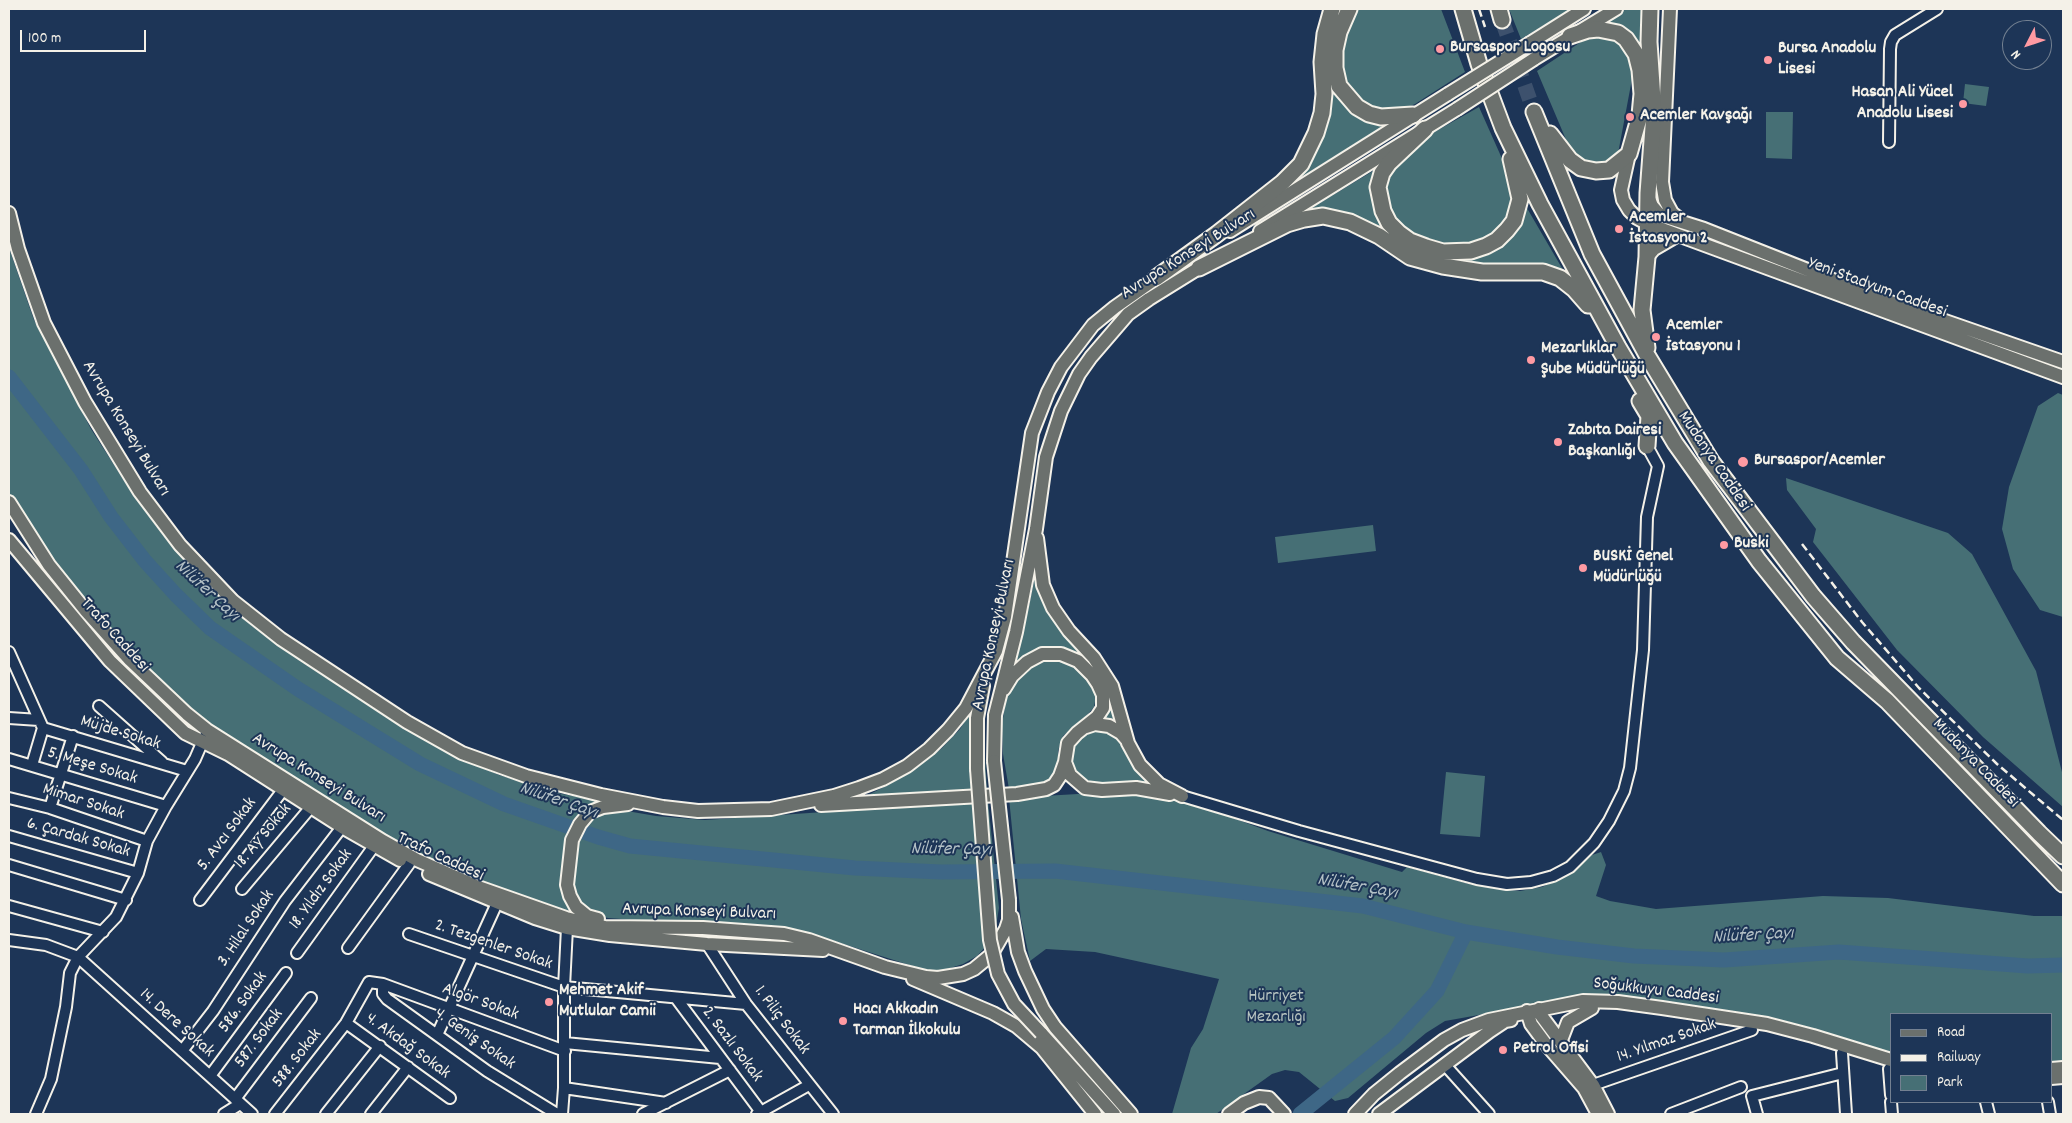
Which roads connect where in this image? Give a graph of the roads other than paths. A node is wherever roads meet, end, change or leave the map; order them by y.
1 (1332, 9) edge
2 (1349, 9) edge
3 (1451, 9) edge
4 (1463, 9) edge
5 (1584, 9) edge
6 (1616, 9) edge
7 (1650, 9) edge
8 (1670, 9) edge
9 (1937, 9) edge
10 (1570, 36) junction
11 (1479, 64) junction
12 (1413, 115) junction
13 (1504, 128) junction
14 (1425, 129) junction
15 (1889, 142) dead end
16 (1629, 154) junction
17 (1648, 196) junction
18 (9, 213) edge
19 (1683, 222) junction
20 (1648, 224) junction
21 (1678, 235) junction
22 (1647, 257) junction
23 (1200, 268) junction
24 (1156, 278) junction
25 (1618, 348) junction
26 (1648, 357) junction
27 (2063, 362) edge
28 (2063, 376) edge
29 (1647, 446) joint
30 (9, 502) edge
31 (1036, 528) junction
32 (9, 539) edge
33 (9, 652) edge
34 (1836, 658) junction
35 (986, 669) junction
36 (999, 696) junction
37 (100, 706) dead end
38 (9, 718) edge
39 (41, 724) junction
40 (207, 730) junction
41 (1079, 731) junction
42 (73, 736) junction
43 (204, 743) junction
44 (1128, 743) junction
45 (9, 759) edge
46 (1065, 762) junction
47 (164, 764) junction
48 (32, 766) junction
49 (187, 771) junction
50 (62, 774) junction
51 (283, 790) junction
52 (1182, 796) junction
53 (9, 798) edge
54 (638, 803) junction
55 (166, 806) junction
56 (310, 807) junction
57 (50, 808) junction
58 (771, 808) junction
59 (342, 827) junction
60 (9, 836) edge
61 (147, 841) junction
62 (374, 846) junction
63 (2063, 856) edge
64 (409, 864) junction
65 (9, 865) edge
66 (138, 872) junction
67 (2063, 884) edge
68 (242, 889) dead end
69 (2063, 891) edge
70 (126, 900) junction
71 (200, 900) dead end
72 (1010, 900) junction
73 (497, 903) junction
74 (9, 906) edge
75 (642, 927) junction
76 (567, 928) junction
77 (103, 932) junction
78 (409, 934) dead end
79 (9, 940) edge
80 (707, 944) junction
81 (348, 948) dead end
82 (297, 953) dead end
83 (848, 953) junction
84 (473, 956) junction
85 (78, 958) junction
86 (885, 967) junction
87 (286, 973) dead end
88 (383, 984) junction
89 (564, 987) junction
90 (311, 998) dead end
91 (676, 998) junction
92 (746, 1004) junction
93 (1592, 1008) junction
94 (450, 1009) junction
95 (1534, 1013) junction
96 (346, 1023) junction
97 (1752, 1030) junction
98 (437, 1035) junction
99 (1561, 1040) junction
100 (380, 1046) junction
101 (565, 1047) junction
102 (182, 1051) junction
103 (1842, 1054) junction
104 (720, 1058) junction
105 (1445, 1065) junction
106 (1890, 1066) edge
107 (408, 1067) junction
108 (730, 1070) junction
109 (1843, 1073) junction
110 (210, 1076) junction
111 (809, 1085) junction
112 (1593, 1085) junction
113 (1741, 1087) dead end
114 (564, 1088) junction
115 (450, 1098) dead end
116 (238, 1102) junction
117 (666, 1103) junction
118 (759, 1113) edge
119 (36, 1114) edge
120 (224, 1114) edge
121 (252, 1114) edge
122 (275, 1114) edge
123 (326, 1114) edge
124 (371, 1114) edge
125 (557, 1114) edge
126 (562, 1114) edge
127 (643, 1114) edge
128 (833, 1114) edge
129 (1095, 1114) edge
130 (1114, 1114) edge
131 (1130, 1114) edge
132 (1229, 1114) edge
133 (1284, 1114) edge
134 (1355, 1114) edge
135 (1379, 1114) edge
136 (1489, 1114) edge
137 (1598, 1114) edge
138 (1608, 1114) edge
139 (1671, 1114) edge
140 (1757, 1114) edge
141 (1846, 1114) edge

1 - 24 highway
2 - 12 highway
3 - 11 highway
4 - 11 highway, Mudanya Caddesi
5 - 12 main road, Avrupa Konseyi Bulvarı, bridge
6 - 10 main road, Avrupa Konseyi Bulvarı
7 - 17 highway
8 - 19 main road
9 - 15 street
10 - 14 main road, Avrupa Konseyi Bulvarı, bridge
10 - 16 highway
11 - 13 highway, Mudanya Caddesi
12 - 24 main road, Avrupa Konseyi Bulvarı
13 - 14 highway
13 - 25 highway, Mudanya Caddesi
14 - 23 main road, Avrupa Konseyi Bulvarı
16 - 20 main road, Yeni Stadyum Caddesi
16 - 26 highway, Mudanya Caddesi
17 - 19 main road, Yeni Stadyum Caddesi
17 - 20 highway
18 - 54 main road, Avrupa Konseyi Bulvarı
19 - 27 main road, Yeni Stadyum Caddesi
20 - 21 main road, Yeni Stadyum Caddesi
20 - 22 highway
21 - 22 main road
21 - 28 main road, Yeni Stadyum Caddesi
22 - 26 highway
23 - 25 highway
23 - 31 main road, Avrupa Konseyi Bulvarı
24 - 35 main road, Avrupa Konseyi Bulvarı
25 - 29 highway
25 - 34 highway, Mudanya Caddesi
26 - 63 highway, Mudanya Caddesi
29 - 52 street
30 - 40 main road, Avrupa Konseyi Bulvarı
31 - 36 main road, Avrupa Konseyi Bulvarı
31 - 44 main road
32 - 43 main road, Trafo Caddesi
33 - 39 street
34 - 67 highway, Mudanya Caddesi
34 - 69 main road
35 - 58 main road, Avrupa Konseyi Bulvarı
35 - 130 main road, bridge
36 - 41 main road
36 - 72 main road, Avrupa Konseyi Bulvarı, bridge
37 - 47 street
38 - 39 street, Müjde Sokak
39 - 42 street, Müjde Sokak
39 - 48 street
40 - 43 street
40 - 75 main road, Avrupa Konseyi Bulvarı
41 - 44 main road
41 - 46 main road
42 - 47 street, Müjde Sokak
42 - 50 street
43 - 49 street
43 - 51 main road, Trafo Caddesi
44 - 52 main road
45 - 48 street, 5. Meşe Sokak
46 - 52 main road
46 - 58 main road
47 - 49 street, Müjde Sokak
48 - 50 street, 5. Meşe Sokak
49 - 55 street
50 - 55 street, 5. Meşe Sokak
50 - 57 street
51 - 56 main road, Trafo Caddesi
51 - 71 street, 5. Avcı Sokak
53 - 57 street, Mimar Sokak
54 - 58 main road, Avrupa Konseyi Bulvarı
54 - 75 main road
55 - 61 street
56 - 59 main road, Trafo Caddesi
56 - 68 street, 18. Ay Sokak
57 - 61 street, Mimar Sokak
59 - 62 main road, Trafo Caddesi
59 - 102 street, 3. Hilal Sokak
60 - 66 street, 6. Çardak Sokak
61 - 66 street
62 - 64 main road, Trafo Caddesi
62 - 82 street, 18. Yıldız Sokak
64 - 73 main road, Trafo Caddesi
64 - 81 street
65 - 70 street
66 - 70 street
70 - 77 street
72 - 86 main road, Avrupa Konseyi Bulvarı
72 - 131 main road
73 - 76 main road, Trafo Caddesi
73 - 84 street
74 - 77 street
75 - 83 main road, Avrupa Konseyi Bulvarı
76 - 80 main road, Trafo Caddesi
76 - 89 street
77 - 85 street
78 - 84 street, 2. Tezgenler Sokak
79 - 85 street, 14. Dere Sokak
80 - 83 main road, Trafo Caddesi
80 - 92 street, 1. Piliç Sokak
83 - 86 main road, Avrupa Konseyi Bulvarı
84 - 89 street, 2. Tezgenler Sokak
84 - 94 street
85 - 102 street, 14. Dere Sokak
85 - 119 street
86 - 129 main road
87 - 110 street, 586. Sokak
88 - 94 street, Algör Sokak
88 - 96 street, 588. Sokak
88 - 98 street, 4. Geniş Sokak
89 - 91 street, 2. Tezgenler Sokak
89 - 101 street
90 - 116 street, 587. Sokak
91 - 92 street, 2. Tezgenler Sokak
91 - 104 street, 2. Sazlı Sokak
92 - 111 street, 1. Piliç Sokak
93 - 95 main road, Soğukkuyu Caddesi
93 - 97 main road, Soğukkuyu Caddesi
93 - 99 main road
94 - 98 street
94 - 101 street, Algör Sokak
95 - 99 main road
95 - 105 main road, Soğukkuyu Caddesi
95 - 106 main road, Soğukkuyu Caddesi
95 - 134 main road, Soğukkuyu Caddesi
95 - 137 main road
96 - 100 street, 4. Akdağ Sokak
96 - 122 street, 588. Sokak
97 - 103 main road, Soğukkuyu Caddesi
97 - 112 street, 14. Yılmaz Sokak
98 - 125 street, 4. Geniş Sokak
99 - 112 main road
100 - 107 street, 4. Akdağ Sokak
100 - 123 street
101 - 104 street, Algör Sokak
101 - 114 street
102 - 110 street, 14. Dere Sokak
103 - 106 main road, Soğukkuyu Caddesi
103 - 109 street
104 - 108 street, 2. Sazlı Sokak
105 - 135 main road, Soğukkuyu Caddesi
105 - 136 street
107 - 115 street, 4. Akdağ Sokak
107 - 124 street
108 - 117 street
108 - 118 street, 2. Sazlı Sokak
109 - 140 street
109 - 141 street
110 - 116 street, 14. Dere Sokak
111 - 118 street
111 - 128 street, 1. Piliç Sokak
112 - 138 main road
113 - 139 street
114 - 117 street
114 - 126 street
116 - 120 street
116 - 121 street, 14. Dere Sokak
117 - 127 street
132 - 133 main road

